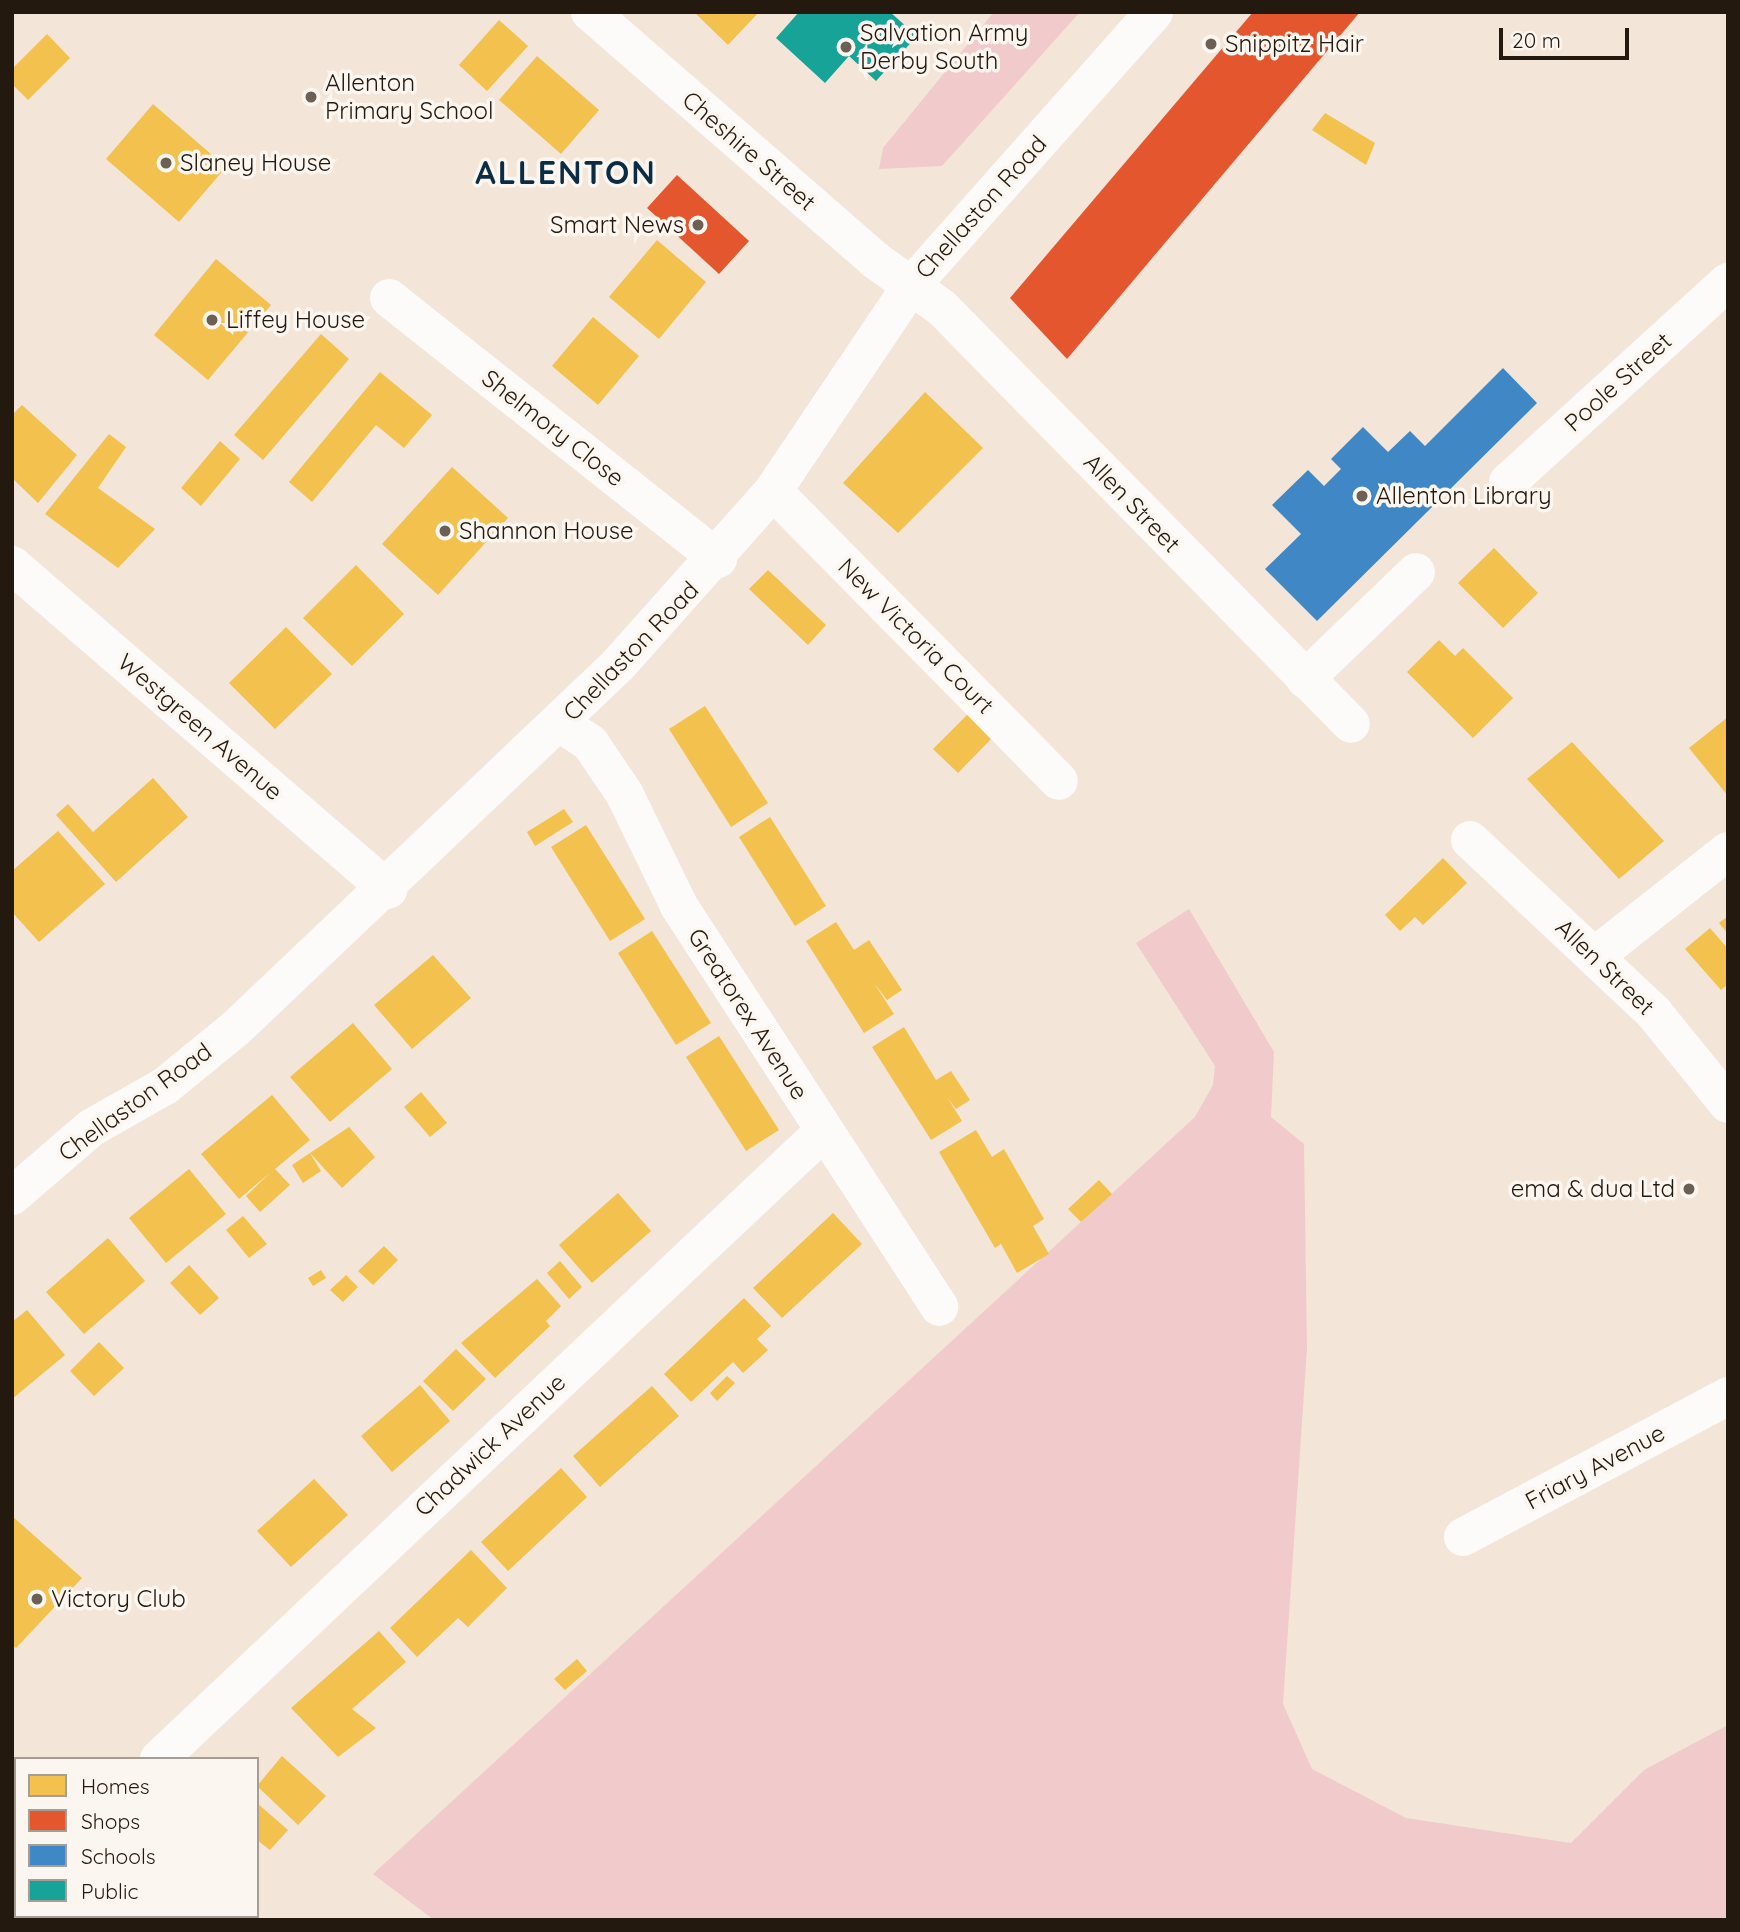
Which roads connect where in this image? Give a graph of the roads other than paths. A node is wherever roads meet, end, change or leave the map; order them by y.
1 (590, 12) edge
2 (1154, 12) edge
3 (1728, 282) edge
4 (911, 286) junction
5 (389, 298) dead end
6 (1508, 482) dead end
7 (773, 491) junction
8 (718, 559) junction
9 (12, 565) edge
10 (1416, 572) dead end
11 (1305, 679) junction
12 (561, 724) junction
13 (1351, 724) dead end
14 (1059, 781) dead end
15 (1471, 840) dead end
16 (1728, 850) edge
17 (388, 890) junction
18 (1595, 956) junction
19 (1728, 1104) edge
20 (823, 1132) junction
21 (12, 1196) edge
22 (939, 1307) dead end
23 (1728, 1396) edge
24 (1462, 1537) dead end
25 (161, 1757) edge

1 - 4 street, Cheshire Street
2 - 4 street, Chellaston Road
3 - 6 street, Poole Street
4 - 7 street, Chellaston Road
4 - 11 street, Allen Street
5 - 8 street, Shelmory Close
7 - 8 street, Chellaston Road
7 - 14 street, New Victoria Court
8 - 12 street, Chellaston Road
9 - 17 street, Westgreen Avenue
10 - 11 street
11 - 13 street, Allen Street
12 - 17 street, Chellaston Road
12 - 20 street, Greatorex Avenue
15 - 18 street, Allen Street
16 - 18 street
17 - 21 street, Chellaston Road
18 - 19 street, Allen Street
20 - 22 street, Greatorex Avenue
20 - 25 street, Chadwick Avenue
23 - 24 street, Friary Avenue

